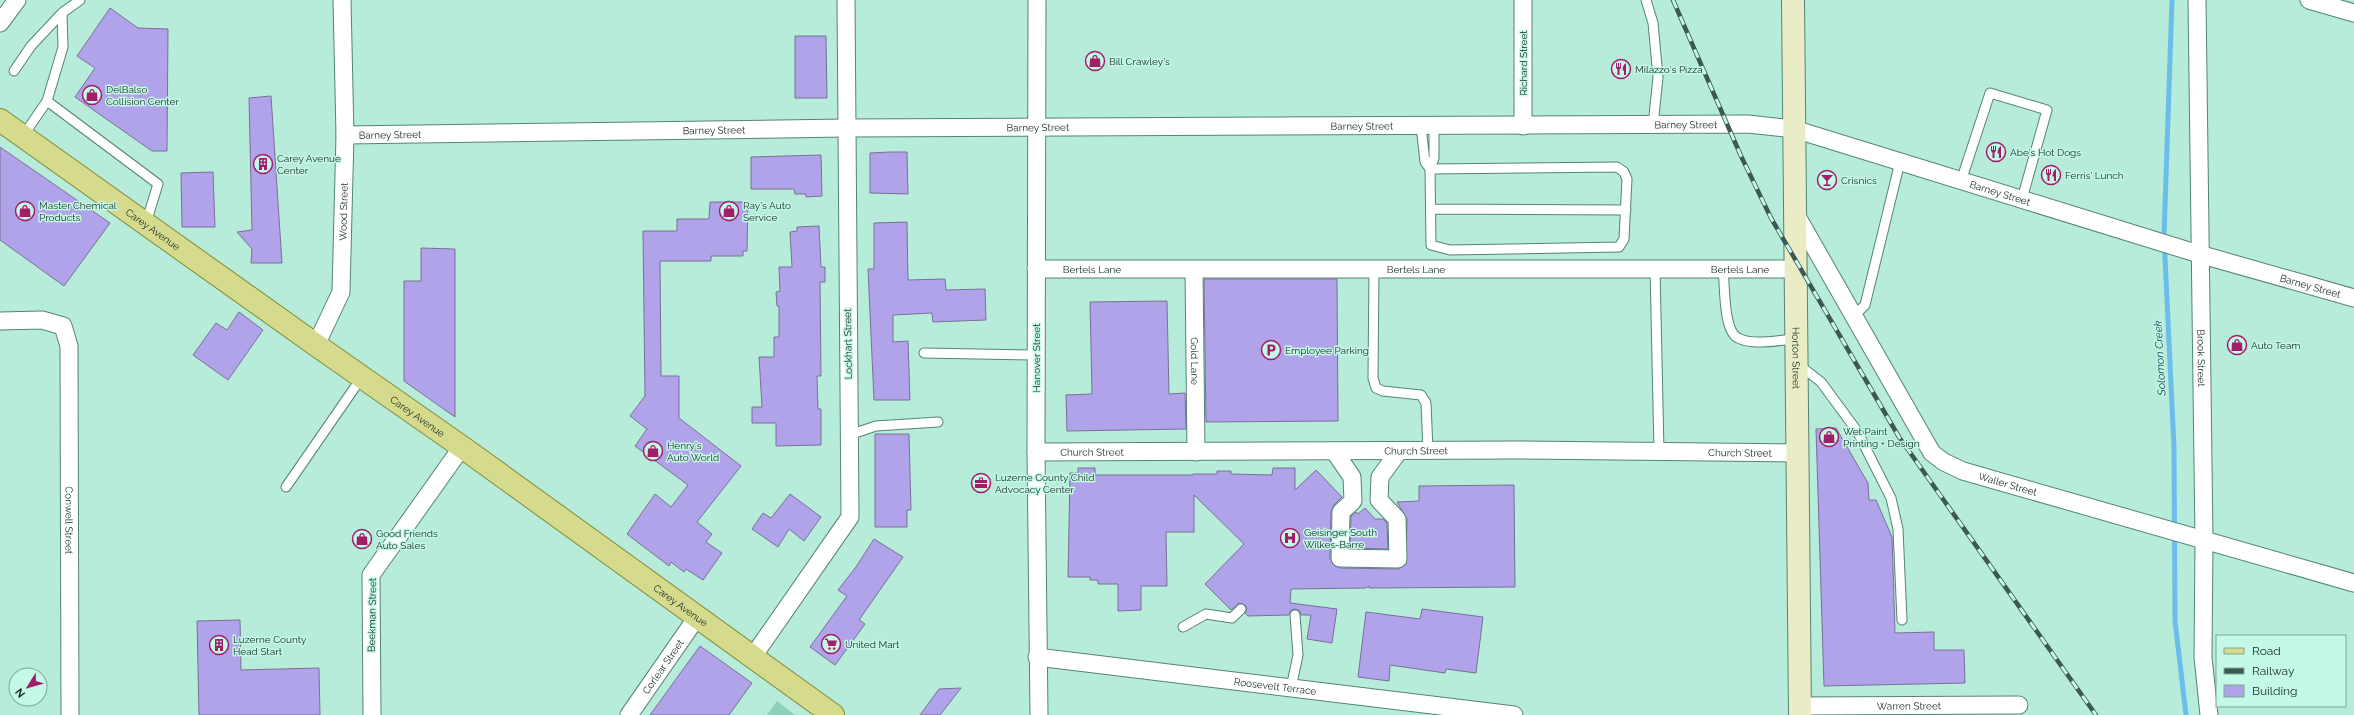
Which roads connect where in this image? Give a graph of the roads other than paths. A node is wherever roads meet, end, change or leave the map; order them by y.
1 (17, 0) edge
2 (80, 0) edge
3 (342, 0) edge
4 (846, 0) edge
5 (1037, 0) edge
6 (1523, 0) edge
7 (1646, 0) edge
8 (1793, 0) edge
9 (2197, 0) edge
10 (2309, 0) edge
11 (62, 13) junction
12 (2354, 13) edge
13 (0, 23) edge
14 (14, 71) dead end
15 (47, 101) junction
16 (0, 120) edge
17 (1653, 125) junction
18 (1428, 126) junction
19 (1523, 126) junction
20 (846, 128) junction
21 (1038, 128) junction
22 (1794, 129) junction
23 (345, 135) junction
24 (23, 136) junction
25 (1900, 162) junction
26 (1430, 169) junction
27 (1961, 181) junction
28 (2022, 199) junction
29 (1431, 209) junction
30 (1626, 210) junction
31 (1795, 213) junction
32 (146, 223) junction
33 (2193, 252) junction
34 (1655, 268) junction
35 (1723, 268) junction
36 (1036, 269) junction
37 (1374, 269) junction
38 (1795, 269) junction
39 (1194, 270) junction
40 (2354, 298) edge
41 (1854, 316) junction
42 (0, 320) edge
43 (1796, 339) junction
44 (316, 345) junction
45 (924, 353) dead end
46 (1036, 355) junction
47 (1796, 363) junction
48 (362, 377) junction
49 (938, 422) dead end
50 (849, 435) junction
51 (462, 447) junction
52 (1334, 451) junction
53 (1399, 451) junction
54 (1428, 451) junction
55 (1036, 452) junction
56 (1196, 452) junction
57 (1659, 452) junction
58 (1797, 453) junction
59 (286, 487) dead end
60 (2199, 538) junction
61 (2354, 583) edge
62 (1241, 609) dead end
63 (1296, 615) dead end
64 (697, 617) junction
65 (1902, 620) dead end
66 (1183, 627) dead end
67 (1037, 657) junction
68 (752, 658) junction
69 (1291, 688) junction
70 (2019, 705) dead end
71 (1800, 711) edge
72 (70, 715) edge
73 (372, 715) edge
74 (629, 715) edge
75 (833, 715) edge
76 (1038, 715) edge
77 (1514, 715) edge
78 (2209, 715) edge

1 - 13 street
2 - 11 lane
3 - 23 street, Wood Street
4 - 20 street, Lockhart Street
5 - 21 street, Hanover Street
6 - 19 street, Richard Street
7 - 17 lane
8 - 22 main road, Horton Street
9 - 33 street, Brook Street
10 - 12 street
11 - 14 lane
11 - 15 lane
15 - 24 lane
15 - 32 lane
16 - 24 main road, Carey Avenue
17 - 19 street, Barney Street
17 - 22 street, Barney Street
18 - 19 street, Barney Street
18 - 21 street, Barney Street
18 - 26 lane
20 - 21 street, Barney Street
20 - 23 street, Barney Street
20 - 50 street, Lockhart Street
21 - 36 street, Hanover Street
22 - 25 street, Barney Street
22 - 31 main road, Horton Street
23 - 44 street, Wood Street
24 - 32 main road, Carey Avenue
25 - 27 street, Barney Street
25 - 41 lane
26 - 29 lane
26 - 30 lane
27 - 28 street, Barney Street
27 - 28 lane
28 - 33 street, Barney Street
29 - 30 lane
29 - 30 lane
31 - 38 main road, Horton Street
31 - 41 street, Waller Street
32 - 44 main road, Carey Avenue
33 - 40 street, Barney Street
33 - 60 street, Brook Street
34 - 35 street, Bertels Lane
34 - 37 street, Bertels Lane
34 - 57 lane
35 - 38 street, Bertels Lane
35 - 43 lane
36 - 39 street, Bertels Lane
36 - 46 street, Hanover Street
37 - 39 street, Bertels Lane
37 - 54 lane
38 - 43 main road, Horton Street
39 - 56 street, Gold Lane
41 - 60 street, Waller Street
42 - 72 street, Conwell Street
43 - 47 main road, Horton Street
44 - 48 main road, Carey Avenue
45 - 46 lane
46 - 55 street, Hanover Street
47 - 58 main road, Horton Street
47 - 65 lane
48 - 51 main road, Carey Avenue
48 - 59 lane
49 - 50 lane
50 - 68 street, Lockhart Street
51 - 64 main road, Carey Avenue
51 - 73 street, Beekman Street
52 - 53 street, Church Street
52 - 53 street
52 - 56 street, Church Street
53 - 54 street, Church Street
54 - 57 street, Church Street
55 - 56 street, Church Street
55 - 67 street, Hanover Street
57 - 58 street, Church Street
58 - 71 main road, Horton Street
60 - 61 street, Waller Street
60 - 78 street, Brook Street
62 - 66 lane
63 - 69 lane
64 - 68 main road, Carey Avenue
64 - 74 street, Corlear Street
67 - 69 street, Roosevelt Terrace
67 - 76 street, Hanover Street
68 - 75 main road, Carey Avenue
69 - 77 street, Roosevelt Terrace
70 - 71 street, Warren Street

